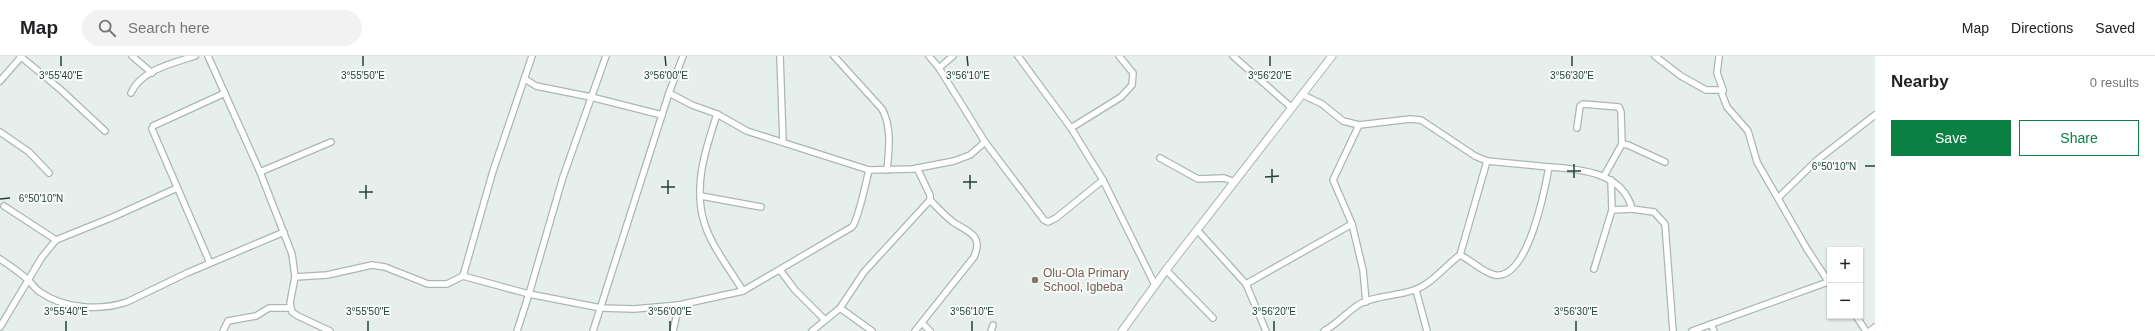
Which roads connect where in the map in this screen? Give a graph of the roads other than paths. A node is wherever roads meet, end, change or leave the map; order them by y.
1 (20, 56) edge
2 (132, 56) edge
3 (195, 56) edge
4 (208, 56) edge
5 (532, 56) edge
6 (606, 56) edge
7 (683, 56) edge
8 (780, 56) edge
9 (834, 56) edge
10 (929, 56) edge
11 (953, 56) edge
12 (1018, 56) edge
13 (1119, 56) edge
14 (1233, 56) edge
15 (1332, 56) edge
16 (1655, 56) edge
17 (1719, 56) edge
18 (939, 68) junction
19 (152, 73) junction
20 (525, 79) junction
21 (0, 81) edge
22 (1723, 90) junction
23 (131, 93) dead end
24 (225, 93) junction
25 (669, 93) junction
26 (1303, 94) junction
27 (591, 97) junction
28 (1292, 108) junction
29 (717, 114) junction
30 (1875, 114) edge
31 (662, 115) junction
32 (1359, 125) junction
33 (1071, 128) junction
34 (1577, 128) dead end
35 (105, 131) dead end
36 (0, 132) edge
37 (331, 142) dead end
38 (783, 142) junction
39 (985, 142) junction
40 (1622, 144) junction
41 (1160, 158) dead end
42 (1487, 162) junction
43 (1665, 162) dead end
44 (1549, 166) junction
45 (917, 168) junction
46 (869, 170) junction
47 (887, 170) junction
48 (260, 172) junction
49 (50, 173) dead end
50 (1604, 176) junction
51 (1103, 180) junction
52 (1611, 180) junction
53 (1235, 182) junction
54 (177, 188) junction
55 (701, 196) junction
56 (1779, 197) junction
57 (930, 200) junction
58 (4, 206) dead end
59 (761, 207) dead end
60 (1632, 209) junction
61 (1612, 210) junction
62 (1352, 224) junction
63 (1198, 231) junction
64 (284, 232) junction
65 (56, 240) junction
66 (1460, 255) junction
67 (0, 259) edge
68 (210, 263) junction
69 (1594, 269) dead end
70 (780, 270) junction
71 (1166, 270) junction
72 (463, 276) junction
73 (295, 277) junction
74 (28, 280) junction
75 (1827, 280) edge
76 (1246, 284) junction
77 (1827, 284) edge
78 (1155, 285) junction
79 (1416, 290) junction
80 (743, 291) junction
81 (529, 294) junction
82 (1366, 302) junction
83 (679, 305) junction
84 (290, 308) junction
85 (601, 308) junction
86 (840, 308) junction
87 (1213, 318) dead end
88 (1858, 319) edge
89 (825, 320) junction
90 (1338, 323) junction
91 (923, 324) junction
92 (1711, 324) junction
93 (993, 325) dead end
94 (0, 327) edge
95 (1875, 327) edge
96 (223, 331) edge
97 (330, 331) edge
98 (517, 331) edge
99 (593, 331) edge
100 (673, 331) edge
101 (812, 331) edge
102 (872, 331) edge
103 (915, 331) edge
104 (930, 331) edge
105 (991, 331) edge
106 (1122, 331) edge
107 (1266, 331) edge
108 (1324, 331) edge
109 (1339, 331) edge
110 (1427, 331) edge
111 (1673, 331) edge
112 (1692, 331) edge
113 (1714, 331) edge
114 (1866, 331) edge
115 (1870, 331) edge

1 - 21 street
1 - 35 street
2 - 19 street
3 - 19 street
4 - 24 street
5 - 20 street
6 - 27 street
7 - 25 street
8 - 38 street
9 - 47 street
10 - 18 street
11 - 18 street
12 - 33 street
13 - 33 street
14 - 28 street
15 - 26 street
16 - 22 street
17 - 22 street
18 - 39 street
19 - 23 street
20 - 27 street
20 - 72 street
22 - 56 street
24 - 48 street
24 - 54 street
25 - 29 street
25 - 31 street
26 - 28 street
26 - 32 street
27 - 31 street
27 - 81 street
28 - 53 street
29 - 38 street
29 - 55 street
30 - 56 street
31 - 85 street
32 - 42 street
32 - 62 street
33 - 51 street
34 - 40 street
36 - 49 street
37 - 48 street
38 - 46 street
39 - 45 street
39 - 51 street
40 - 43 street
40 - 50 street
41 - 53 street
42 - 44 street
42 - 66 street
44 - 50 street
44 - 66 street
45 - 47 street
45 - 57 street
46 - 47 street
46 - 70 street
48 - 64 street
50 - 52 street
51 - 78 street
52 - 60 street
52 - 61 street
53 - 63 street
54 - 65 street
54 - 68 street
55 - 59 street
55 - 80 street
56 - 75 street
57 - 86 street
57 - 91 street
58 - 65 street
60 - 61 street
60 - 111 street
61 - 69 street
62 - 76 street
62 - 82 street
63 - 71 street
63 - 76 street
64 - 68 street
64 - 73 street
65 - 74 street
66 - 79 street
67 - 74 street
68 - 74 street
70 - 80 street
70 - 89 street
71 - 78 street
71 - 87 street
72 - 73 street
72 - 81 street
73 - 84 street
74 - 94 street
76 - 107 street
77 - 92 street
78 - 106 street
79 - 82 street
79 - 110 street
80 - 83 street
81 - 85 street
81 - 98 street
82 - 90 street
83 - 85 street
83 - 100 street
84 - 96 street
84 - 97 street
85 - 99 street
86 - 89 street
86 - 102 street
88 - 114 street
89 - 101 street
90 - 108 street
90 - 109 street
91 - 103 street
91 - 104 street
92 - 112 street
92 - 113 street
93 - 105 street
95 - 115 street

